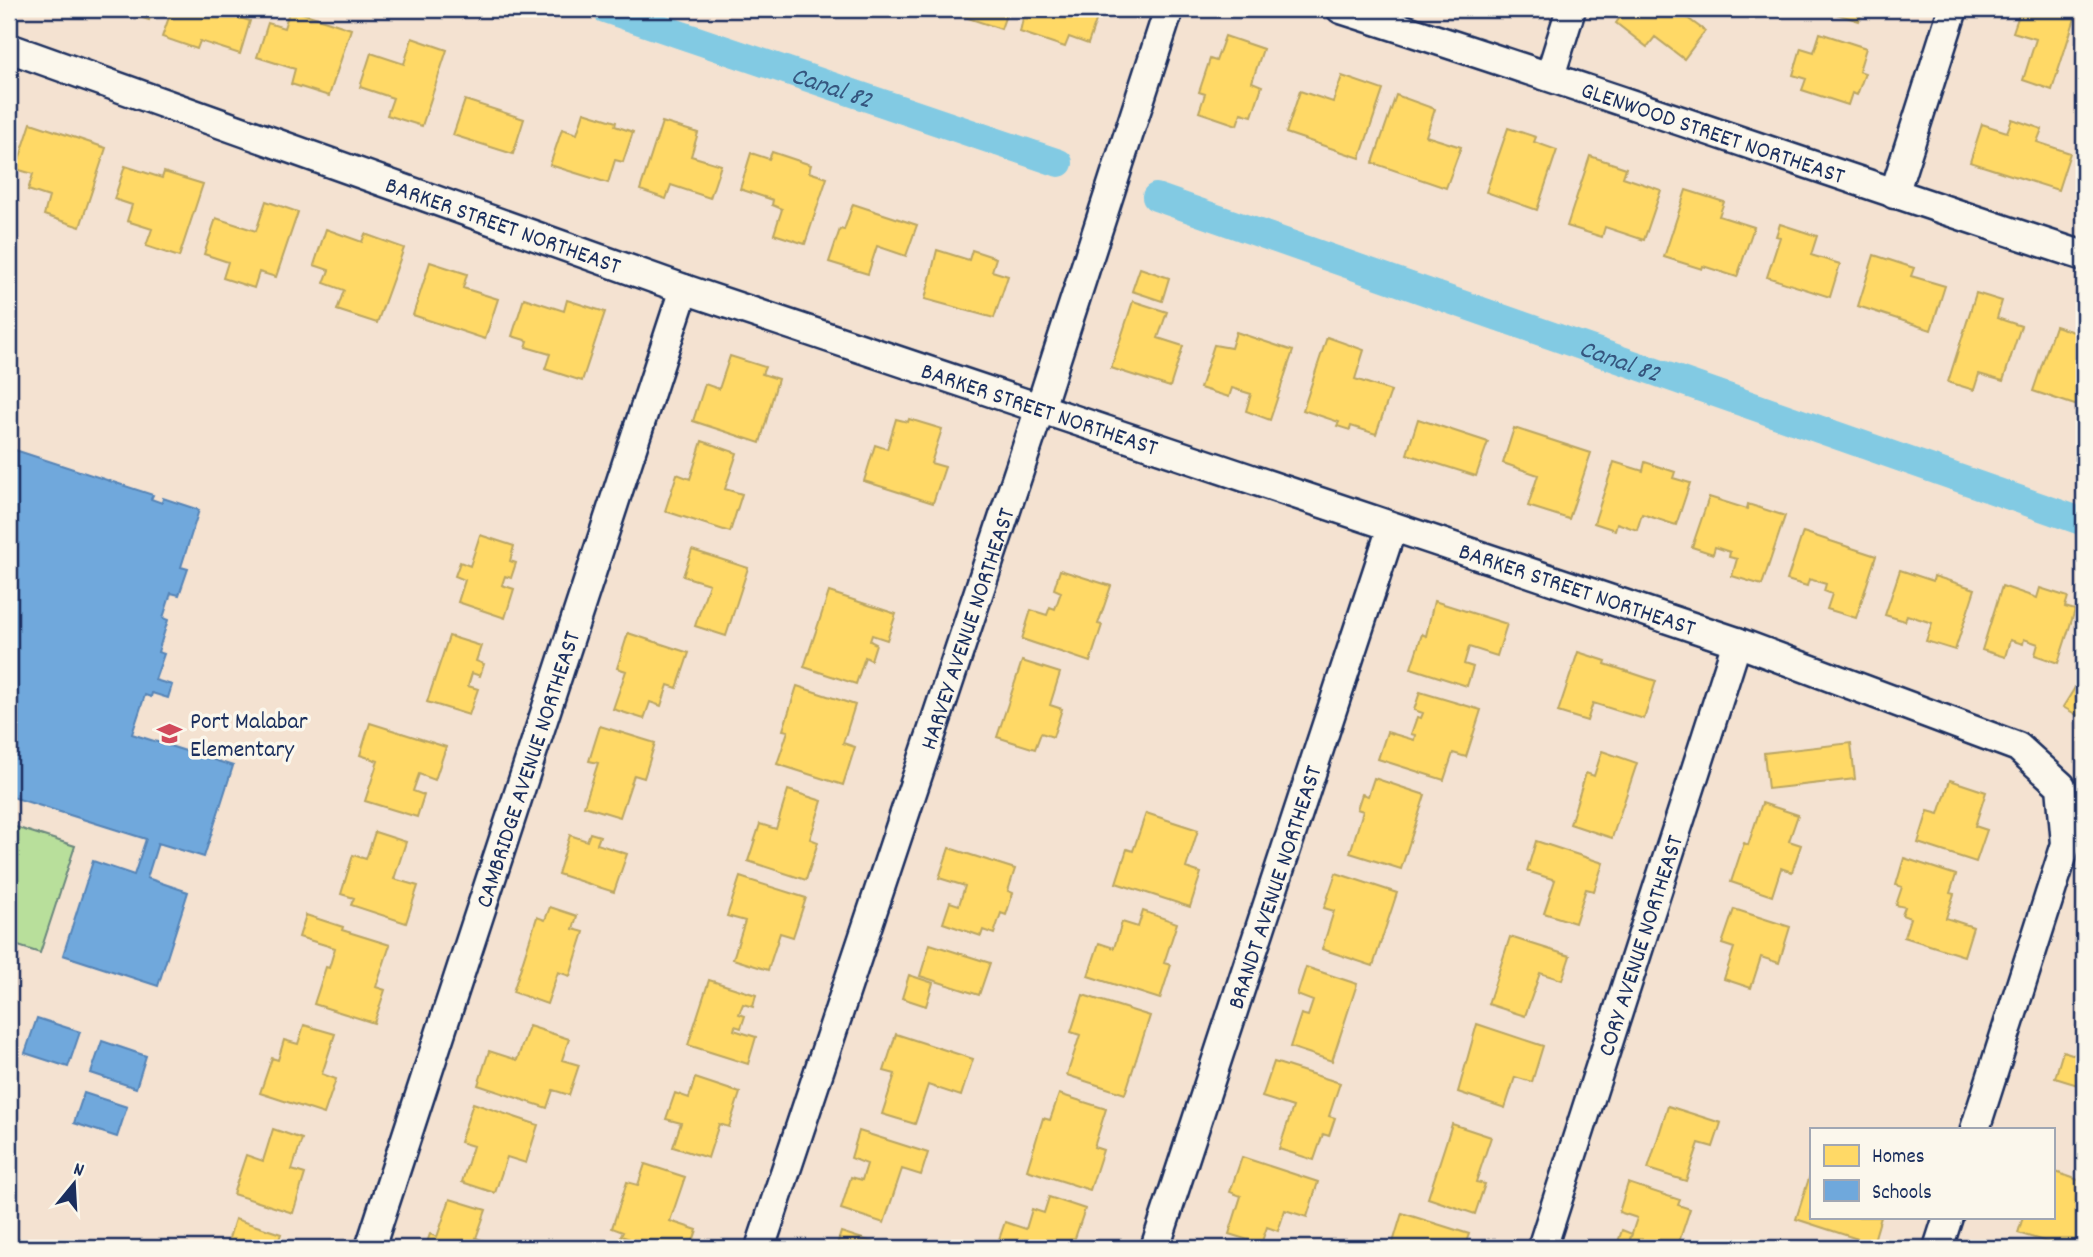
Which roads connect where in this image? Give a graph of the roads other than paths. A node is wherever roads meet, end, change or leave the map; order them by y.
1 (1169, 9) edge
2 (1340, 9) edge
3 (1571, 9) edge
4 (1953, 9) edge
5 (9, 48) edge
6 (1550, 76) junction
7 (1894, 194) junction
8 (2084, 256) edge
9 (684, 289) junction
10 (1040, 408) junction
11 (1392, 527) junction
12 (1737, 642) junction
13 (1975, 1128) edge
14 (1948, 1218) edge
15 (370, 1248) edge
16 (760, 1248) edge
17 (1155, 1248) edge
18 (1542, 1248) edge
19 (1938, 1248) edge

1 - 10 street, HARVEY AVENUE NORTHEAST
2 - 6 street, GLENWOOD STREET NORTHEAST
3 - 6 street
4 - 7 street
5 - 9 street, BARKER STREET NORTHEAST
6 - 7 street, GLENWOOD STREET NORTHEAST
7 - 8 street, GLENWOOD STREET NORTHEAST
9 - 10 street, BARKER STREET NORTHEAST
9 - 15 street, CAMBRIDGE AVENUE NORTHEAST
10 - 11 street, BARKER STREET NORTHEAST
10 - 16 street, HARVEY AVENUE NORTHEAST
11 - 12 street, BARKER STREET NORTHEAST
11 - 17 street, BRANDT AVENUE NORTHEAST
12 - 13 street, BARKER STREET NORTHEAST
12 - 18 street, CORY AVENUE NORTHEAST
14 - 19 street

